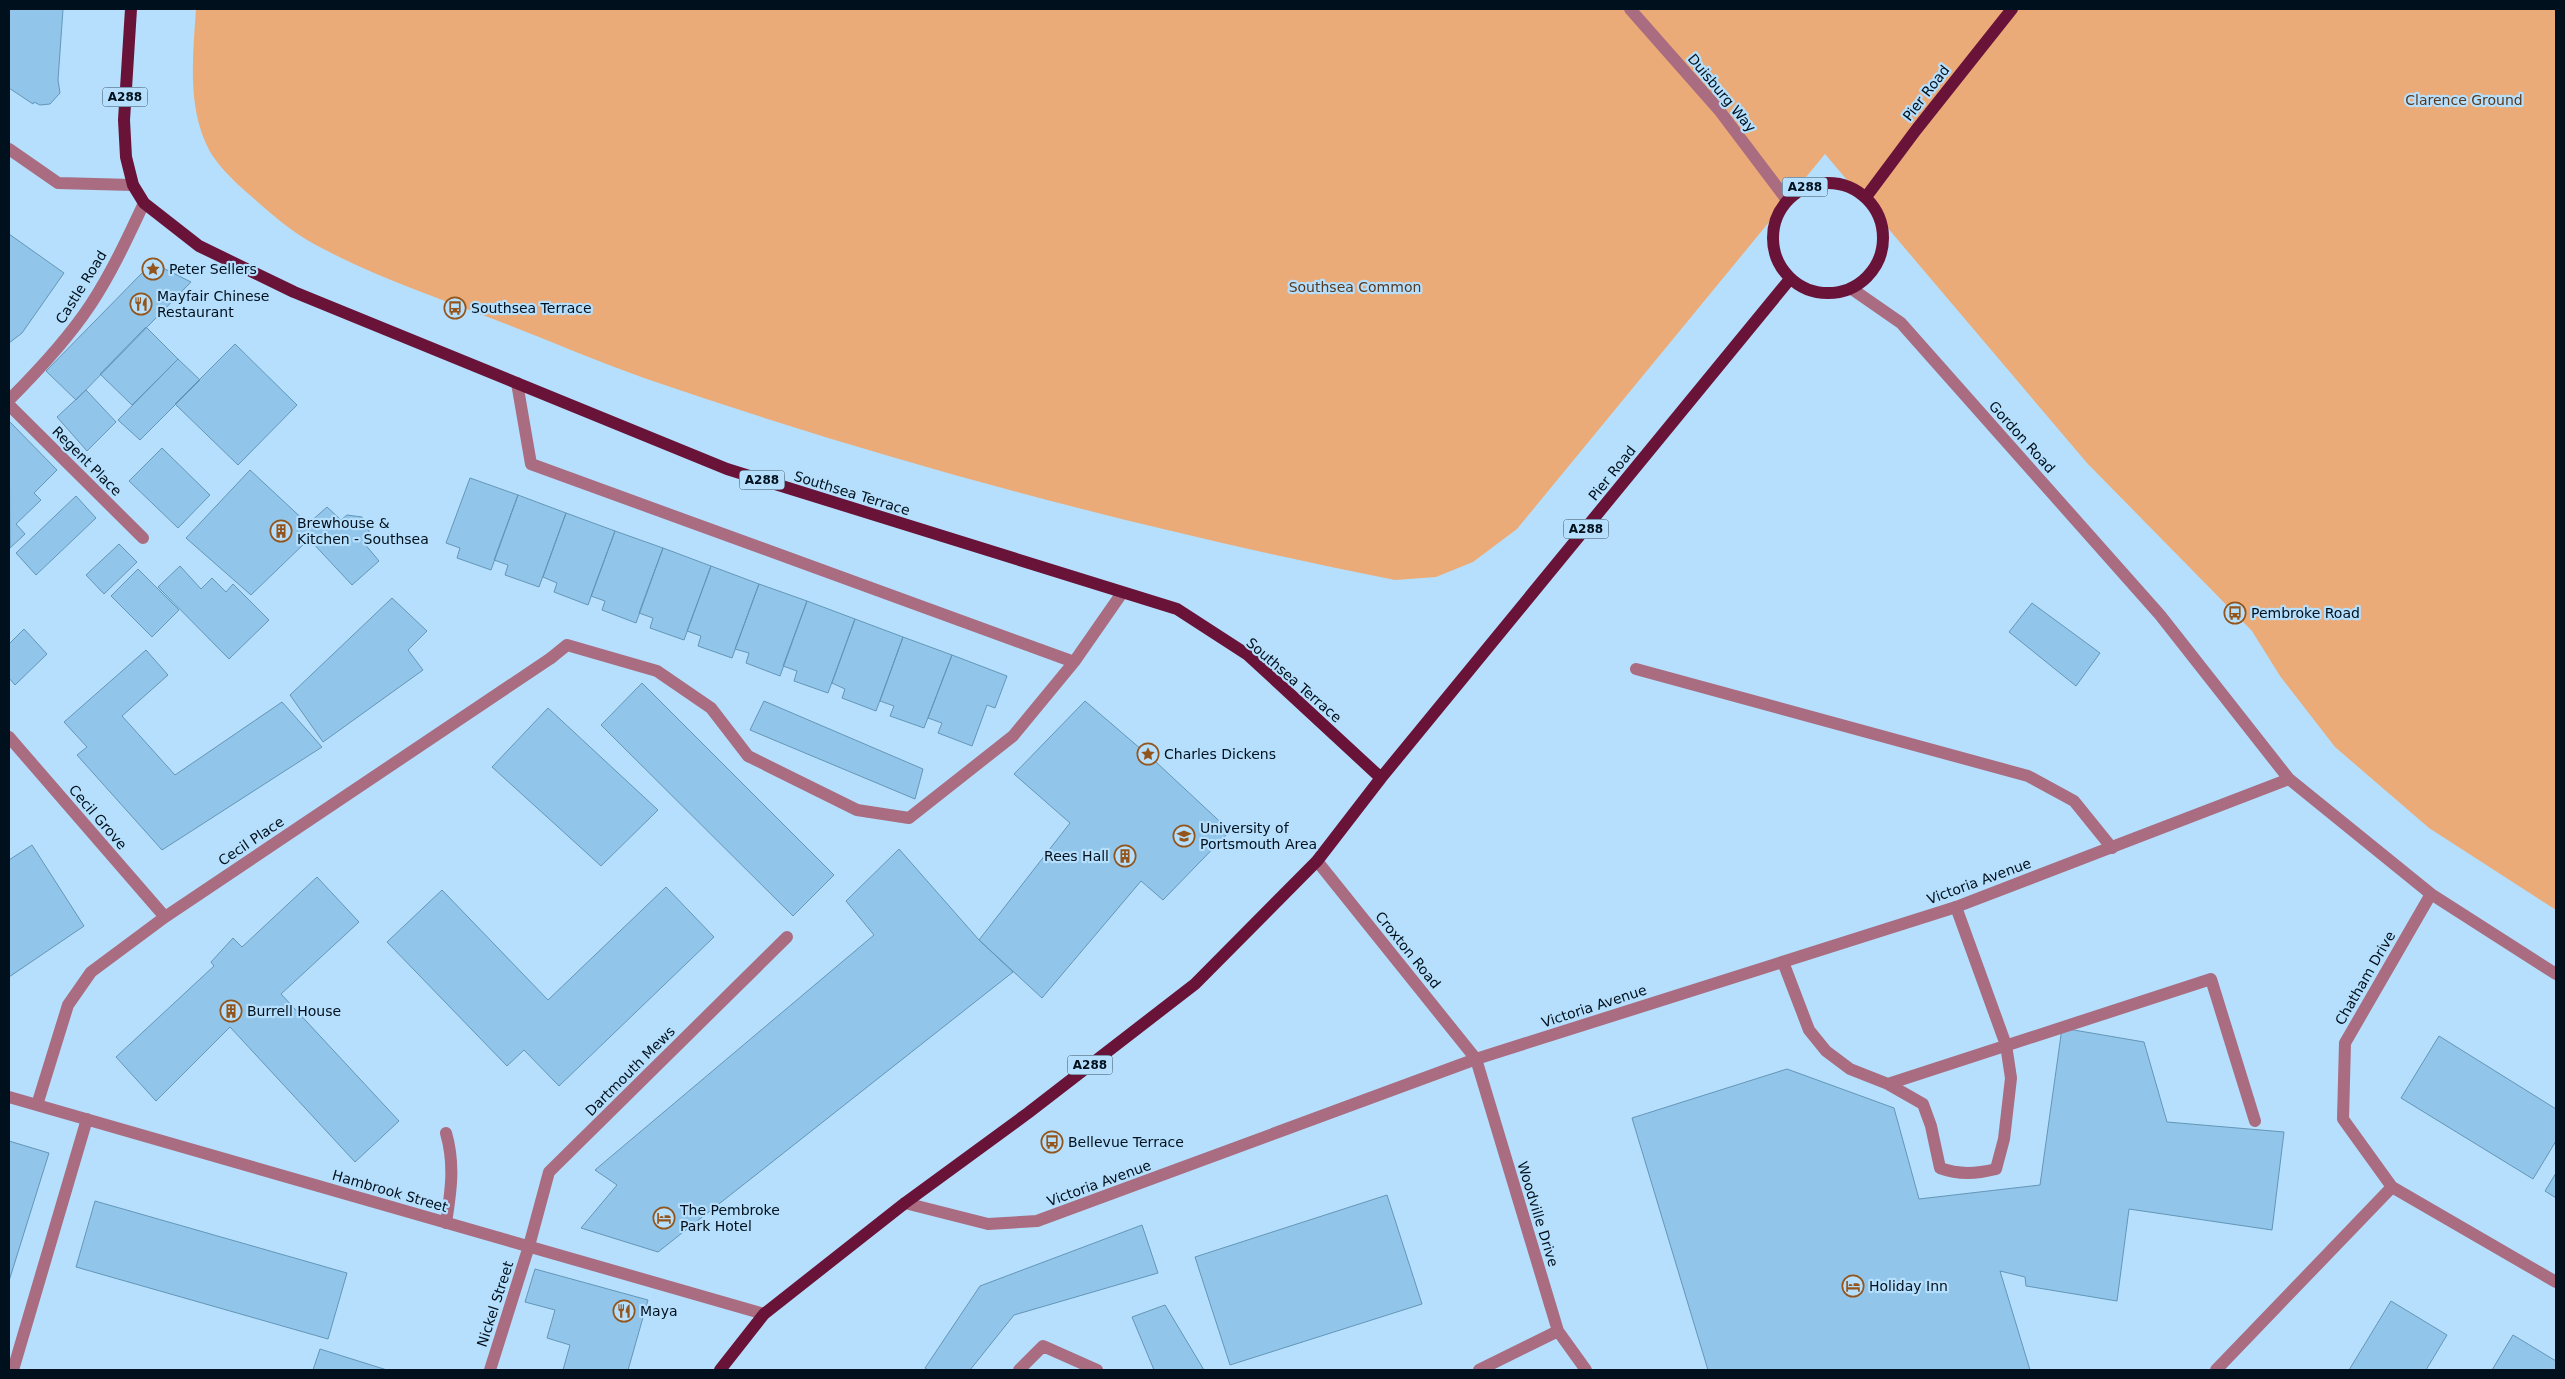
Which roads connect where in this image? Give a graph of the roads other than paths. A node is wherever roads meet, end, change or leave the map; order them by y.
1 (131, 9) edge
2 (1630, 9) edge
3 (2012, 9) edge
4 (9, 148) edge
5 (133, 185) junction
6 (1866, 197) junction
7 (1787, 200) junction
8 (144, 202) junction
9 (1790, 279) junction
10 (1852, 289) junction
11 (517, 383) junction
12 (9, 400) edge
13 (9, 405) edge
14 (143, 538) dead end
15 (1122, 592) junction
16 (1074, 662) junction
17 (1636, 669) dead end
18 (9, 737) edge
19 (1381, 778) junction
20 (2288, 778) junction
21 (2112, 848) junction
22 (1317, 860) junction
23 (2431, 894) junction
24 (1956, 907) junction
25 (166, 917) junction
26 (787, 937) dead end
27 (1783, 962) junction
28 (2556, 974) edge
29 (2006, 1045) junction
30 (1476, 1059) junction
31 (1888, 1084) junction
32 (9, 1097) edge
33 (37, 1105) junction
34 (87, 1119) junction
35 (2255, 1121) dead end
36 (446, 1132) dead end
37 (2392, 1187) junction
38 (905, 1203) junction
39 (446, 1223) junction
40 (529, 1246) junction
41 (2556, 1282) edge
42 (764, 1314) junction
43 (1558, 1331) junction
44 (13, 1370) edge
45 (490, 1370) edge
46 (720, 1370) edge
47 (1019, 1370) edge
48 (1097, 1370) edge
49 (1479, 1370) edge
50 (1586, 1370) edge
51 (2216, 1370) edge

1 - 5 main road, A288
2 - 7 street, Duisburg Way
3 - 6 main road, Pier Road
4 - 5 street
5 - 8 main road, Southsea Terrace / A288
6 - 7 main road, A288
6 - 10 main road, A288
7 - 9 main road, A288
8 - 11 main road, Southsea Terrace / A288
8 - 12 street, Castle Road
9 - 10 main road, A288
9 - 19 main road, Pier Road / A288
10 - 20 street, Gordon Road
11 - 15 main road, Southsea Terrace / A288
11 - 16 street
13 - 14 street, Regent Place
15 - 16 street
15 - 19 main road, Southsea Terrace / A288
16 - 25 street, Cecil Place
17 - 21 street
18 - 25 street, Cecil Grove
19 - 22 main road, A288
20 - 21 street, Victoria Avenue
20 - 23 street
21 - 24 street, Victoria Avenue
22 - 30 street, Croxton Road
22 - 38 main road, A288
23 - 28 street
23 - 37 street, Chatham Drive
24 - 27 street, Victoria Avenue
24 - 29 street
25 - 33 street, Cecil Place
26 - 40 street, Dartmouth Mews
27 - 30 street, Victoria Avenue
27 - 31 street
29 - 31 street
29 - 31 street
29 - 35 street
30 - 38 street, Victoria Avenue
30 - 43 street, Woodville Drive
32 - 33 street, Hambrook Street
33 - 34 street, Hambrook Street
34 - 39 street, Hambrook Street
34 - 44 street
36 - 39 street
37 - 41 street, Chatham Drive
37 - 51 street
38 - 42 main road, A288
39 - 40 street, Hambrook Street
40 - 42 street, Hambrook Street
40 - 45 street, Nickel Street
42 - 46 main road, A288
43 - 49 street
43 - 50 street, Woodville Drive
47 - 48 street

